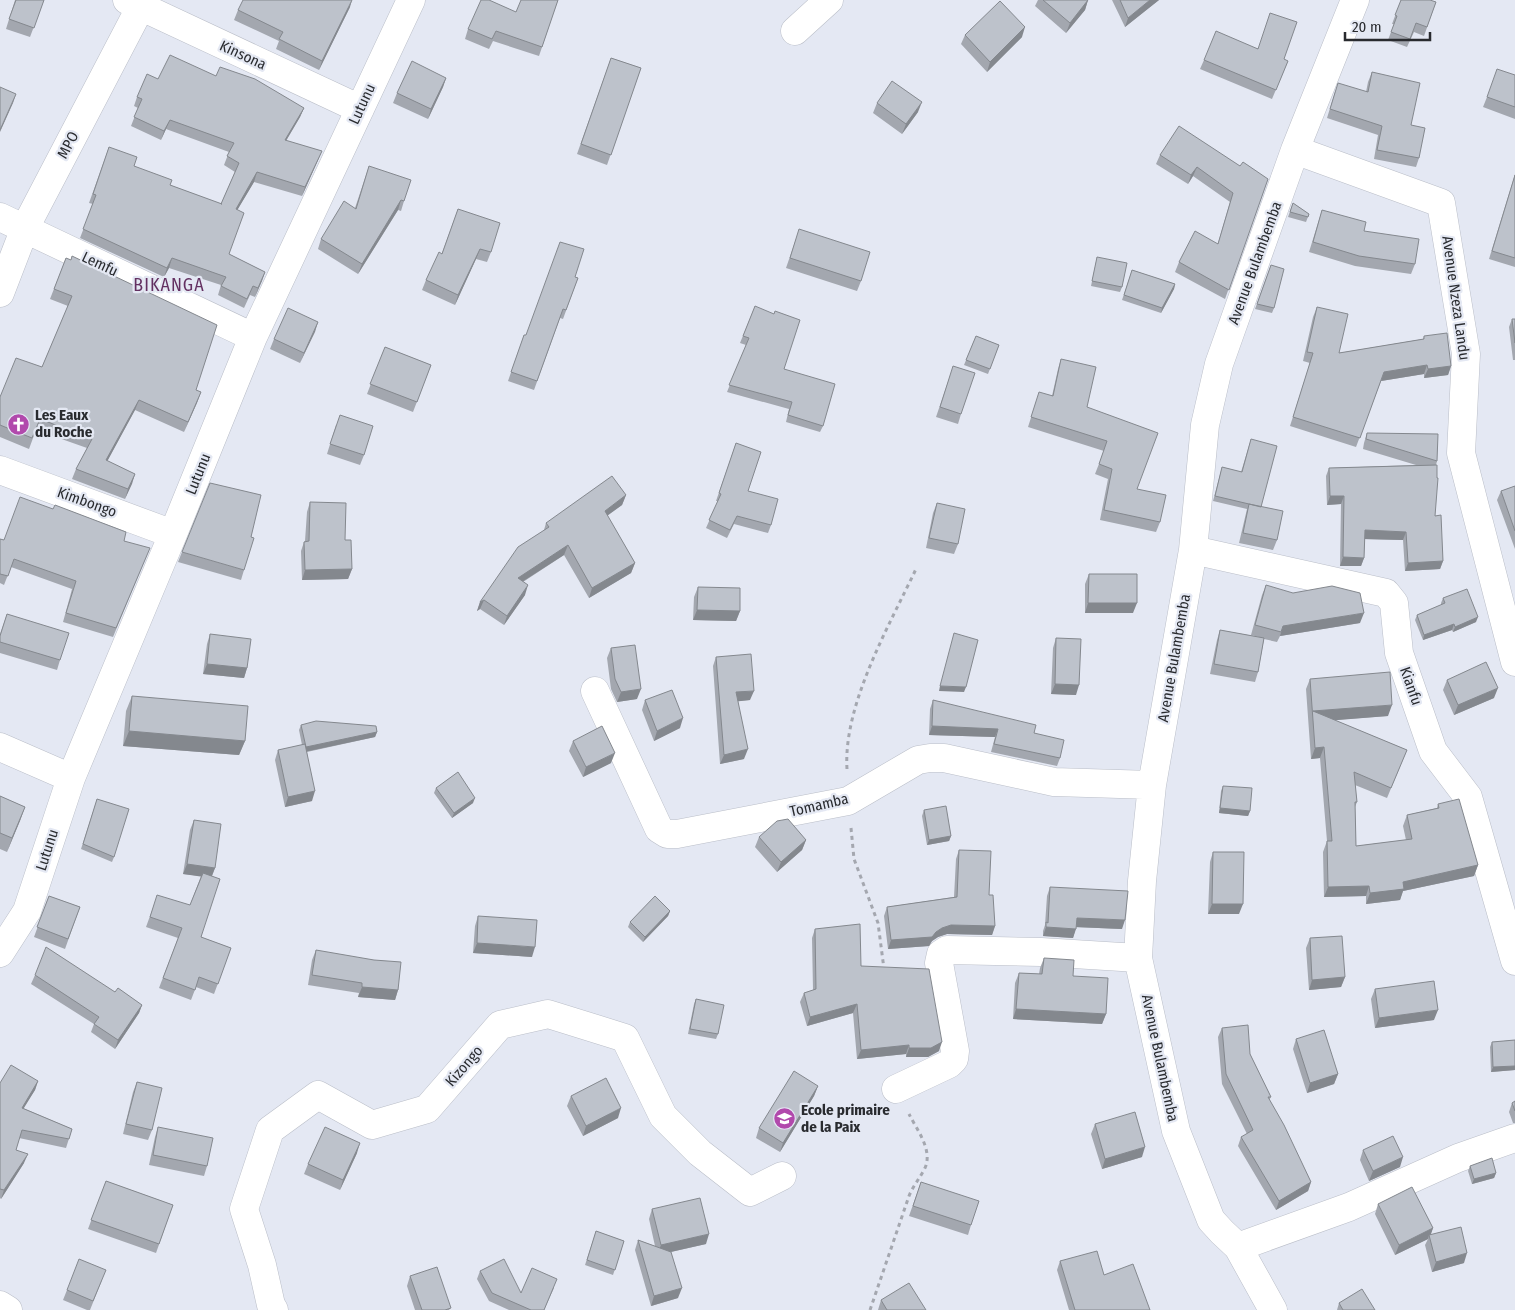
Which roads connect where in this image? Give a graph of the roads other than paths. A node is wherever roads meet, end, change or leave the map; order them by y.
1 (410, 0) edge
2 (829, 0) edge
3 (1355, 0) edge
4 (137, 2) edge
5 (795, 31) dead end
6 (360, 109) junction
7 (1295, 150) junction
8 (0, 217) edge
9 (24, 228) junction
10 (0, 293) edge
11 (253, 337) junction
12 (0, 470) edge
13 (174, 534) junction
14 (1193, 550) junction
15 (1515, 662) edge
16 (595, 691) dead end
17 (0, 746) edge
18 (70, 778) junction
19 (1152, 785) junction
20 (0, 953) edge
21 (1138, 958) junction
22 (1515, 961) edge
23 (896, 1089) road end
24 (1515, 1138) edge
25 (782, 1176) dead end
26 (1238, 1247) junction
27 (0, 1305) edge
28 (8, 1310) edge
29 (274, 1310) edge
30 (1273, 1310) edge

1 - 6 street, Lutunu
2 - 5 street
3 - 7 street, Avenue Bulambemba
4 - 6 street, Kinsona
4 - 9 street, MPO
6 - 11 street, Lutunu
7 - 14 street, Avenue Bulambemba
7 - 15 street, Avenue Nzeza Landu
8 - 9 street, Lemfu
9 - 10 street, MPO
9 - 11 street, Lemfu
11 - 13 street, Lutunu
12 - 13 street, Kimbongo
13 - 18 street, Lutunu
14 - 19 street, Avenue Bulambemba
14 - 22 street, Kianfu
16 - 19 street, Tomamba
17 - 18 street
18 - 20 street, Lutunu
19 - 21 street, Avenue Bulambemba
21 - 23 street
21 - 26 street, Avenue Bulambemba
24 - 26 street
25 - 29 street, Kizongo
26 - 30 street, Avenue Bulambemba
27 - 28 street

